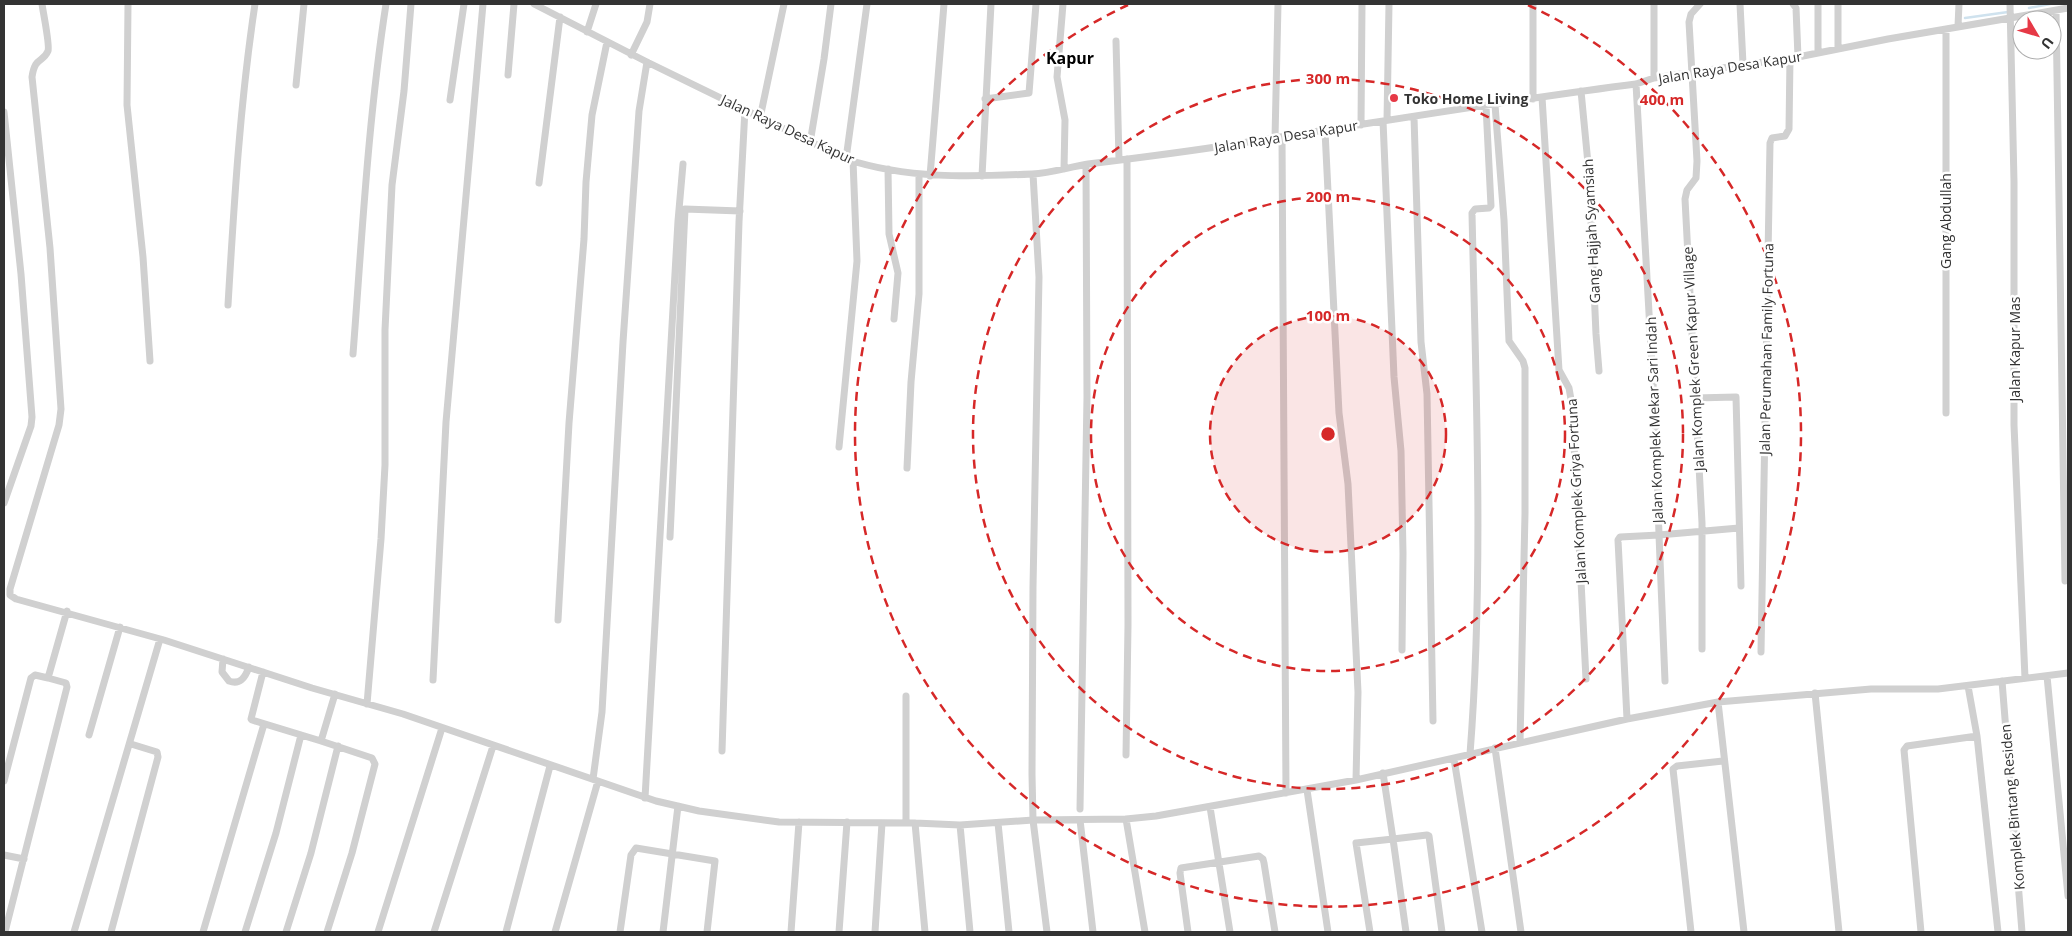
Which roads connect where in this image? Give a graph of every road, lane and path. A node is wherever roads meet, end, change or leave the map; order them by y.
1 (42, 4) edge
2 (128, 4) edge
3 (256, 4) edge
4 (304, 4) edge
5 (386, 4) edge
6 (411, 4) edge
7 (464, 4) edge
8 (483, 4) edge
9 (514, 4) edge
10 (534, 4) edge
11 (596, 4) edge
12 (650, 4) edge
13 (784, 4) edge
14 (831, 4) edge
15 (867, 4) edge
16 (944, 4) edge
17 (991, 4) edge
18 (1036, 4) edge
19 (1062, 4) edge
20 (1278, 4) edge
21 (1362, 4) edge
22 (1389, 4) edge
23 (1533, 4) edge
24 (1654, 4) edge
25 (1700, 4) edge
26 (1740, 4) edge
27 (1793, 4) edge
28 (1818, 4) edge
29 (1838, 4) edge
30 (1959, 4) edge
31 (2010, 4) edge
32 (560, 17) junction
33 (2010, 19) junction
34 (1958, 26) junction
35 (1946, 29) junction
36 (587, 32) junction
37 (1116, 41) dead end
38 (606, 42) junction
39 (1838, 49) junction
40 (1818, 52) junction
41 (632, 54) junction
42 (1798, 57) junction
43 (1790, 58) junction
44 (2057, 60) edge
45 (647, 62) junction
46 (1743, 64) junction
47 (1692, 72) junction
48 (508, 75) dead end
49 (1654, 78) junction
50 (1636, 84) junction
51 (296, 85) dead end
52 (1581, 91) junction
53 (1542, 97) junction
54 (986, 99) junction
55 (1533, 99) junction
56 (450, 100) dead end
57 (1495, 104) junction
58 (1486, 106) junction
59 (745, 109) junction
60 (4, 112) edge
61 (1414, 117) junction
62 (760, 118) junction
63 (1385, 121) junction
64 (1360, 125) junction
65 (1325, 131) junction
66 (1278, 138) junction
67 (810, 143) junction
68 (1127, 159) junction
69 (849, 160) junction
70 (1119, 160) junction
71 (683, 164) dead end
72 (1086, 165) junction
73 (888, 169) junction
74 (1064, 169) junction
75 (919, 174) junction
76 (1033, 174) junction
77 (930, 176) junction
78 (982, 176) junction
79 (539, 183) dead end
80 (740, 211) junction
81 (228, 304) dead end
82 (894, 319) dead end
83 (352, 354) dead end
84 (150, 361) dead end
85 (1599, 371) dead end
86 (1695, 398) junction
87 (1946, 413) dead end
88 (839, 448) dead end
89 (907, 468) dead end
90 (4, 503) edge
91 (1739, 528) junction
92 (1701, 531) junction
93 (1659, 535) junction
94 (670, 537) dead end
95 (2065, 581) dead end
96 (1741, 586) dead end
97 (66, 612) junction
98 (558, 620) dead end
99 (120, 627) junction
100 (160, 639) junction
101 (1702, 649) dead end
102 (1402, 650) dead end
103 (1761, 652) dead end
104 (223, 659) junction
105 (249, 668) junction
106 (263, 672) junction
107 (2068, 673) edge
108 (2047, 676) junction
109 (48, 678) junction
110 (2025, 678) junction
111 (1586, 679) dead end
112 (433, 680) dead end
113 (1664, 681) dead end
114 (2002, 681) junction
115 (1968, 686) junction
116 (335, 694) junction
117 (1815, 694) junction
118 (906, 696) dead end
119 (1718, 702) junction
120 (367, 704) junction
121 (1627, 719) junction
122 (1433, 721) dead end
123 (264, 724) junction
124 (442, 728) junction
125 (89, 735) dead end
126 (301, 735) junction
127 (1977, 736) junction
128 (321, 741) junction
129 (1520, 743) junction
130 (131, 744) junction
131 (338, 746) junction
132 (493, 746) junction
133 (1495, 748) junction
134 (722, 751) dead end
135 (1470, 754) junction
136 (1126, 755) dead end
137 (1454, 759) junction
138 (1723, 761) junction
139 (550, 766) junction
140 (1383, 773) junction
141 (595, 780) junction
142 (1356, 780) junction
143 (4, 781) edge
144 (1307, 790) junction
145 (1286, 793) junction
146 (645, 798) junction
147 (678, 806) junction
148 (1210, 807) junction
149 (1080, 809) dead end
150 (1126, 819) junction
151 (1033, 820) junction
152 (1080, 820) junction
153 (799, 822) junction
154 (846, 822) junction
155 (882, 823) junction
156 (906, 823) junction
157 (915, 823) junction
158 (998, 823) junction
159 (960, 825) junction
160 (1393, 839) junction
161 (674, 854) junction
162 (4, 855) edge
163 (24, 859) junction
164 (1219, 862) junction
165 (2068, 896) edge
166 (5, 932) edge
167 (74, 932) edge
168 (111, 932) edge
169 (203, 932) edge
170 (245, 932) edge
171 (286, 932) edge
172 (328, 932) edge
173 (378, 932) edge
174 (434, 932) edge
175 (506, 932) edge
176 (555, 932) edge
177 (620, 932) edge
178 (663, 932) edge
179 (707, 932) edge
180 (791, 932) edge
181 (839, 932) edge
182 (875, 932) edge
183 (925, 932) edge
184 (970, 932) edge
185 (1009, 932) edge
186 (1047, 932) edge
187 (1093, 932) edge
188 (1145, 932) edge
189 (1188, 932) edge
190 (1230, 932) edge
191 (1275, 932) edge
192 (1328, 932) edge
193 (1370, 932) edge
194 (1406, 932) edge
195 (1442, 932) edge
196 (1482, 932) edge
197 (1521, 932) edge
198 (1691, 932) edge
199 (1744, 932) edge
200 (1839, 932) edge
201 (1921, 932) edge
202 (1998, 932) edge
203 (2022, 932) edge

1 - 97 street
2 - 84 street
3 - 81 street
4 - 51 street
5 - 83 street
6 - 120 street
7 - 56 street
8 - 112 street
9 - 48 street
10 - 32 street, Jalan Raya Desa Kapur
11 - 36 street
12 - 41 street
13 - 62 street
14 - 67 street
15 - 69 street
16 - 77 street
17 - 54 street
18 - 54 street
19 - 74 street
20 - 66 street
21 - 64 street
22 - 63 street
23 - 55 street
24 - 49 street
25 - 47 street, Jalan Komplek Green Kapur Village
26 - 46 street
27 - 42 street
28 - 40 street
29 - 39 street
30 - 34 street
31 - 33 street, Jalan Kapur Mas
32 - 36 street, Jalan Raya Desa Kapur
32 - 79 street
33 - 34 street, Jalan Raya Desa Kapur
33 - 110 street, Jalan Kapur Mas
34 - 35 street, Jalan Raya Desa Kapur
35 - 39 street, Jalan Raya Desa Kapur
35 - 87 street, Gang Abdullah
36 - 38 street, Jalan Raya Desa Kapur
37 - 70 street
38 - 41 street, Jalan Raya Desa Kapur
38 - 98 street
39 - 40 street, Jalan Raya Desa Kapur
40 - 42 street, Jalan Raya Desa Kapur
41 - 45 street, Jalan Raya Desa Kapur
42 - 43 street, Jalan Raya Desa Kapur
43 - 46 street, Jalan Raya Desa Kapur
43 - 103 street, Jalan Perumahan Family Fortuna
44 - 95 street
45 - 59 street, Jalan Raya Desa Kapur
45 - 141 street
46 - 47 street, Jalan Raya Desa Kapur
47 - 49 street, Jalan Raya Desa Kapur
47 - 86 street, Jalan Komplek Green Kapur Village
49 - 50 street, Jalan Raya Desa Kapur
50 - 52 street, Jalan Raya Desa Kapur
50 - 93 street, Jalan Komplek Mekar Sari Indah
52 - 53 street, Jalan Raya Desa Kapur
52 - 85 street, Gang Hajjah Syamsiah
53 - 55 street, Jalan Raya Desa Kapur
53 - 111 street, Jalan Komplek Griya Fortuna
54 - 78 street
55 - 57 street, Jalan Raya Desa Kapur
57 - 58 street, Jalan Raya Desa Kapur
57 - 129 street
58 - 61 street, Jalan Raya Desa Kapur
58 - 135 street
59 - 62 street, Jalan Raya Desa Kapur
59 - 80 street
60 - 90 street
61 - 63 street, Jalan Raya Desa Kapur
61 - 122 street
62 - 67 street, Jalan Raya Desa Kapur
63 - 64 street, Jalan Raya Desa Kapur
63 - 102 street
64 - 65 street, Jalan Raya Desa Kapur
65 - 66 street, Jalan Raya Desa Kapur
65 - 142 street
66 - 68 street, Jalan Raya Desa Kapur
66 - 145 street
67 - 69 street, Jalan Raya Desa Kapur
68 - 70 street, Jalan Raya Desa Kapur
68 - 136 street
69 - 73 street, Jalan Raya Desa Kapur
69 - 88 street
70 - 72 street, Jalan Raya Desa Kapur
71 - 146 street
72 - 74 street, Jalan Raya Desa Kapur
72 - 149 street
73 - 75 street, Jalan Raya Desa Kapur
73 - 82 street
74 - 76 street, Jalan Raya Desa Kapur
75 - 77 street, Jalan Raya Desa Kapur
75 - 89 street
76 - 78 street, Jalan Raya Desa Kapur
76 - 151 street
77 - 78 street, Jalan Raya Desa Kapur
80 - 94 street
80 - 134 street
86 - 91 street
86 - 92 street, Jalan Komplek Green Kapur Village
91 - 92 street
91 - 96 street
92 - 93 street
92 - 101 street, Jalan Komplek Green Kapur Village
93 - 113 street
93 - 121 street, Jalan Komplek Mekar Sari Indah
97 - 99 street
97 - 109 street
99 - 100 street
99 - 125 street
100 - 104 street
100 - 130 street
104 - 105 street
104 - 105 street
105 - 106 street
106 - 116 street
106 - 123 street
107 - 108 street
108 - 110 street
108 - 165 street
109 - 143 street
109 - 163 street
110 - 114 street
114 - 115 street
114 - 203 street, Komplek Bintang Residen
115 - 117 street
115 - 127 street
116 - 120 street
116 - 128 street
117 - 119 street
117 - 200 street
118 - 156 street
119 - 121 street
119 - 138 street
120 - 124 street
121 - 129 street
123 - 126 street
123 - 169 street
124 - 132 street
124 - 173 street
126 - 128 street
126 - 170 street
127 - 201 street
127 - 202 street
128 - 131 street
129 - 133 street
130 - 167 street
130 - 168 street
131 - 171 street
131 - 172 street
132 - 139 street
132 - 174 street
133 - 135 street
133 - 197 street
135 - 137 street
137 - 140 street
137 - 196 street
138 - 198 street
138 - 199 street
139 - 141 street
139 - 175 street
140 - 142 street
140 - 160 street
141 - 146 street
141 - 176 street
142 - 144 street
144 - 145 street
144 - 192 street
145 - 148 street
146 - 147 street
147 - 153 street
147 - 161 street
148 - 150 street
148 - 164 street
150 - 152 street
150 - 188 street
151 - 152 street
151 - 158 street
151 - 186 street
152 - 187 street
153 - 154 street
153 - 180 street
154 - 155 street
154 - 181 street
155 - 156 street
155 - 182 street
156 - 157 street
157 - 159 street
157 - 183 street
158 - 159 street
158 - 185 street
159 - 184 street
160 - 193 street
160 - 194 street
160 - 195 street
161 - 177 street
161 - 178 street
161 - 179 street
162 - 163 street
163 - 166 street
164 - 189 street
164 - 190 street
164 - 191 street

